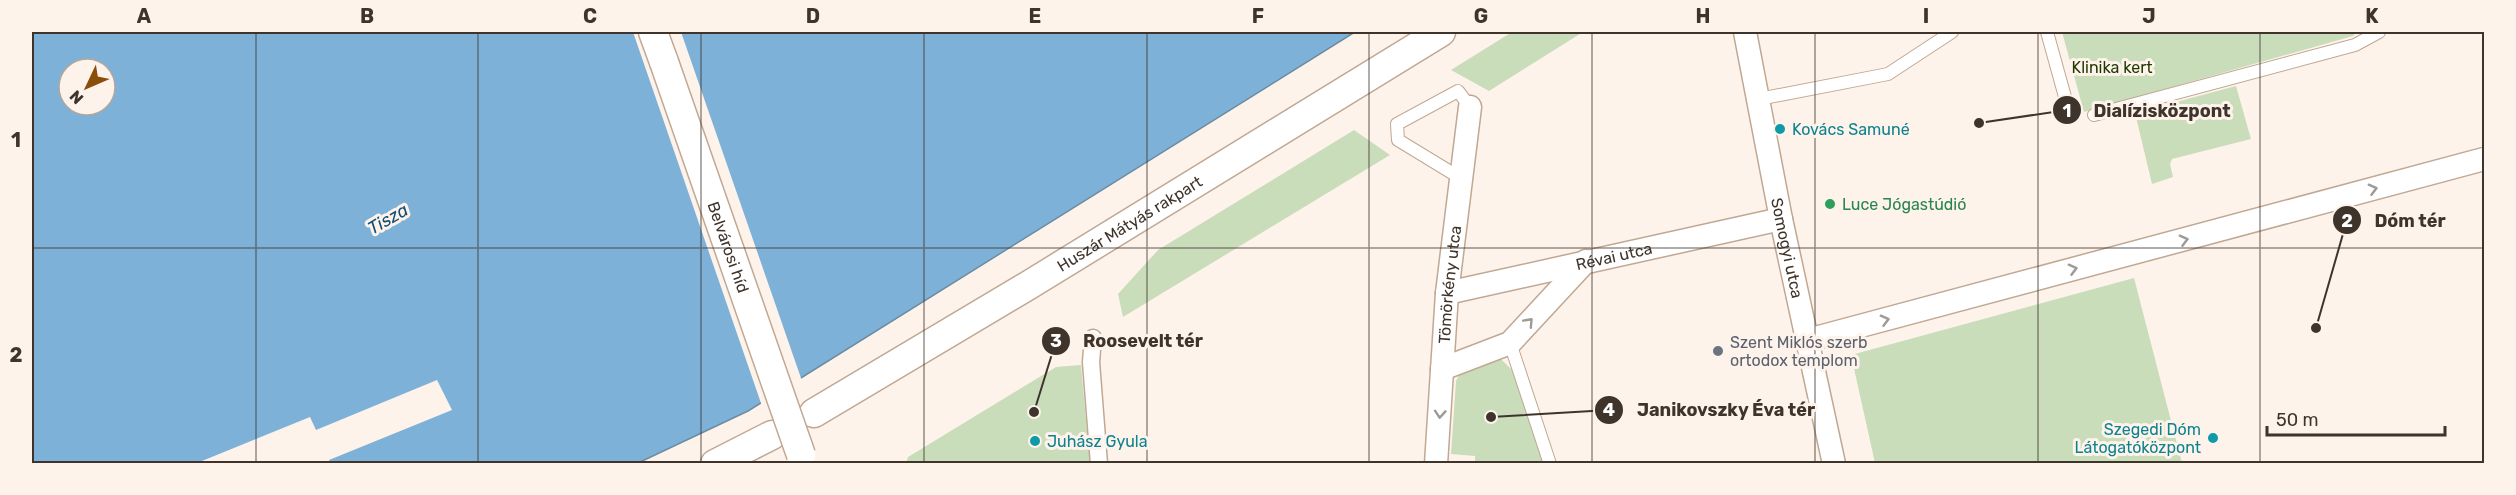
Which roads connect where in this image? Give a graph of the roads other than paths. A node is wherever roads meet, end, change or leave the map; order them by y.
1 (653, 32) edge
2 (1442, 32) edge
3 (1745, 32) edge
4 (1952, 32) edge
5 (2047, 32) edge
6 (2379, 32) edge
7 (1759, 99) junction
8 (1470, 107) joint
9 (2070, 115) dead end
10 (2094, 115) dead end
11 (2484, 159) edge
12 (1462, 179) junction
13 (1781, 219) junction
14 (1586, 261) junction
15 (1447, 293) junction
16 (1093, 338) dead end
17 (1808, 340) junction
18 (1510, 343) junction
19 (1442, 369) junction
20 (814, 413) dead end
21 (772, 435) dead end
22 (715, 464) edge
23 (803, 464) edge
24 (1100, 464) edge
25 (1436, 464) edge
26 (1550, 464) edge
27 (1834, 464) edge

1 - 23 street, Belvárosi híd, bridge
2 - 20 street, Huszár Mátyás rakpart
3 - 7 street, Somogyi utca
4 - 7 lane
5 - 9 lane
6 - 10 lane
7 - 13 street, Somogyi utca
8 - 12 street, Tömörkény utca
8 - 12 lane
17 -> 11 street
12 - 15 street, Tömörkény utca
13 - 14 street, Révai utca
13 - 17 street, Somogyi utca
14 - 15 street, Révai utca
18 -> 14 street
15 - 19 street, Tömörkény utca
16 - 24 street
17 - 27 street, Somogyi utca
18 - 19 street
18 - 26 lane
19 -> 25 street, Tömörkény utca
21 - 22 street

